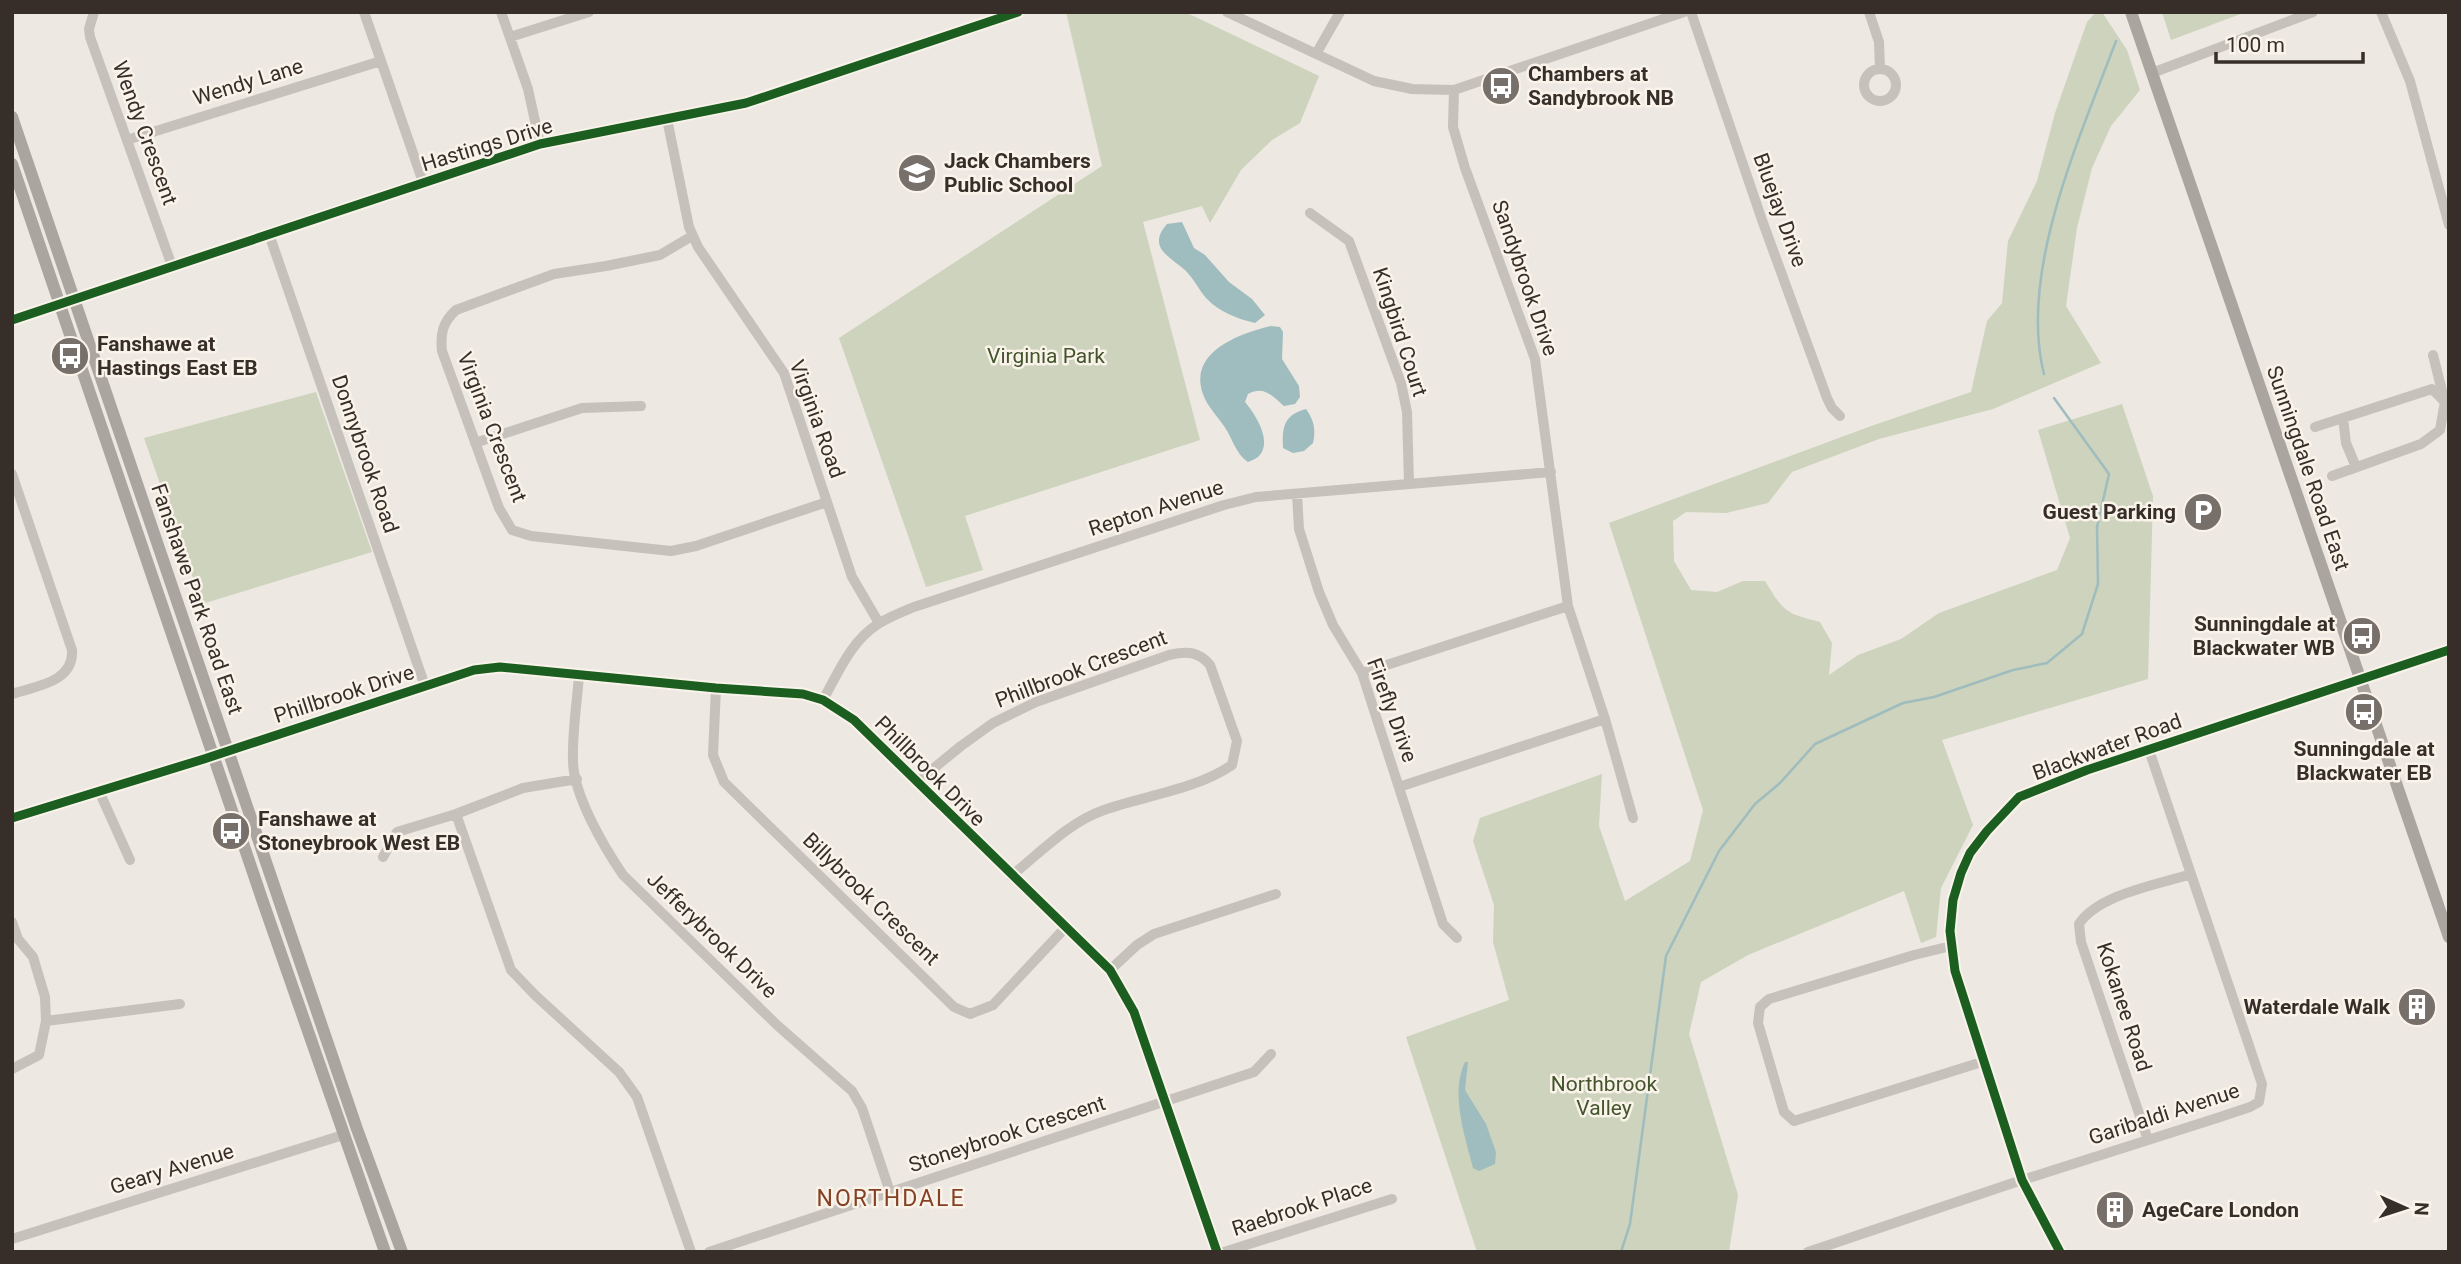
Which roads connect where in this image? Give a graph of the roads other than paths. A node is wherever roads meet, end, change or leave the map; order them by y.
1 (94, 12) edge
2 (364, 12) edge
3 (502, 12) edge
4 (589, 12) edge
5 (1018, 12) edge
6 (1227, 12) edge
7 (1340, 12) edge
8 (1684, 12) edge
9 (1691, 12) edge
10 (1869, 12) edge
11 (2131, 12) edge
12 (2313, 12) edge
13 (2381, 12) edge
14 (510, 37) junction
15 (1316, 54) junction
16 (381, 61) junction
17 (1880, 69) dead end
18 (2152, 73) junction
19 (1454, 90) junction
20 (12, 117) edge
21 (667, 119) junction
22 (127, 140) junction
23 (540, 144) junction
24 (12, 164) edge
25 (423, 182) junction
26 (1310, 214) dead end
27 (2449, 225) edge
28 (269, 234) junction
29 (692, 236) junction
30 (172, 266) junction
31 (76, 300) junction
32 (61, 305) junction
33 (12, 320) edge
34 (2433, 355) dead end
35 (2447, 401) edge
36 (641, 406) dead end
37 (1840, 416) dead end
38 (2343, 418) junction
39 (2449, 419) edge
40 (2315, 427) dead end
41 (475, 443) junction
42 (2356, 467) junction
43 (1551, 472) junction
44 (12, 474) edge
45 (2332, 476) dead end
46 (1409, 484) junction
47 (1297, 494) junction
48 (827, 502) junction
49 (1568, 606) junction
50 (878, 623) junction
51 (2449, 650) edge
52 (1362, 673) junction
53 (579, 675) junction
54 (2360, 679) junction
55 (425, 686) junction
56 (716, 688) junction
57 (12, 694) edge
58 (823, 700) junction
59 (1605, 719) junction
60 (2148, 750) junction
61 (228, 751) junction
62 (213, 756) junction
63 (577, 779) junction
64 (919, 781) junction
65 (1399, 787) junction
66 (99, 791) junction
67 (456, 814) junction
68 (12, 818) edge
69 (1633, 818) dead end
70 (383, 857) dead end
71 (130, 860) dead end
72 (2191, 874) junction
73 (1011, 876) junction
74 (1276, 894) dead end
75 (12, 922) edge
76 (1066, 927) junction
77 (2449, 937) edge
78 (1457, 938) dead end
79 (15, 940) edge
80 (1951, 946) junction
81 (1110, 970) junction
82 (180, 1004) dead end
83 (46, 1021) junction
84 (1271, 1054) dead end
85 (1985, 1061) junction
86 (12, 1069) edge
87 (1166, 1102) junction
88 (343, 1135) junction
89 (2148, 1140) junction
90 (2022, 1180) junction
91 (890, 1192) junction
92 (1392, 1199) dead end
93 (12, 1239) edge
94 (385, 1252) edge
95 (402, 1252) edge
96 (691, 1252) edge
97 (709, 1252) edge
98 (1217, 1252) edge
99 (1224, 1252) edge
100 (1808, 1252) edge
101 (2060, 1252) edge

1 - 22 street, Wendy Crescent
2 - 16 street
3 - 14 street
4 - 14 street
5 - 21 street, Hastings Drive
6 - 15 street
7 - 15 street
8 - 19 street
9 - 37 street, Bluejay Drive
10 - 17 street
11 - 18 main road, Sunningdale Road East
12 - 18 street
13 - 27 street
14 - 23 street
15 - 19 street
16 - 22 street, Wendy Lane
16 - 25 street
18 - 54 main road, Sunningdale Road East
19 - 43 street, Sandybrook Drive
20 - 31 main road, Fanshawe Park Road East
21 - 23 street, Hastings Drive
21 - 29 street, Virginia Road
22 - 30 street, Wendy Crescent
23 - 25 street, Hastings Drive
24 - 32 main road, Fanshawe Park Road East
25 - 28 street, Hastings Drive
26 - 46 street, Kingbird Court
28 - 30 street, Hastings Drive
28 - 55 street, Donnybrook Road
29 - 41 street, Virginia Crescent
29 - 48 street, Virginia Road
30 - 31 street, Hastings Drive
31 - 32 street, Hastings Drive
31 - 61 main road, Fanshawe Park Road East
32 - 33 street, Hastings Drive
32 - 62 main road, Fanshawe Park Road East
34 - 35 street
35 - 38 street
35 - 39 street
35 - 42 street
36 - 41 street
38 - 40 street
38 - 42 street
41 - 48 street, Virginia Crescent
42 - 45 street
43 - 46 street, Repton Avenue
43 - 49 street, Sandybrook Drive
44 - 57 street
46 - 47 street, Repton Avenue
47 - 50 street, Repton Avenue
47 - 52 street, Firefly Drive
48 - 50 street, Virginia Road
49 - 52 street
49 - 59 street, Sandybrook Drive
50 - 58 street, Repton Avenue
51 - 54 street, Blackwater Road
52 - 65 street, Firefly Drive
53 - 55 street, Phillbrook Drive
53 - 56 street, Phillbrook Drive
53 - 63 street, Jefferybrook Drive
54 - 60 street, Blackwater Road
54 - 77 main road, Sunningdale Road East
55 - 61 street, Phillbrook Drive
56 - 58 street, Phillbrook Drive
56 - 76 street, Billybrook Crescent
58 - 64 street, Phillbrook Drive
59 - 65 street
59 - 69 street, Sandybrook Drive
60 - 72 street, Garibaldi Avenue
60 - 80 street, Blackwater Road
61 - 62 street, Phillbrook Drive
61 - 95 main road, Fanshawe Park Road East
62 - 66 street
62 - 88 main road, Fanshawe Park Road East
63 - 67 street
63 - 91 street, Jefferybrook Drive
64 - 73 street, Phillbrook Drive
64 - 73 street, Phillbrook Crescent
65 - 78 street, Firefly Drive
66 - 68 street
66 - 71 street
67 - 70 street
67 - 96 street
72 - 89 street, Kokanee Road
72 - 89 street, Garibaldi Avenue
73 - 76 street, Phillbrook Drive
74 - 81 street
75 - 79 street
76 - 81 street, Phillbrook Drive
79 - 83 street
80 - 85 street, Blackwater Road
80 - 85 street
81 - 87 street, Phillbrook Drive
82 - 83 street
83 - 86 street
84 - 87 street, Stoneybrook Crescent
85 - 90 street, Blackwater Road
87 - 91 street, Stoneybrook Crescent
87 - 98 street, Phillbrook Drive
88 - 93 street, Geary Avenue
88 - 94 main road, Fanshawe Park Road East
89 - 90 street, Garibaldi Avenue
90 - 100 street, Garibaldi Avenue
90 - 101 street, Blackwater Road
91 - 97 street, Stoneybrook Crescent
92 - 99 street, Raebrook Place

